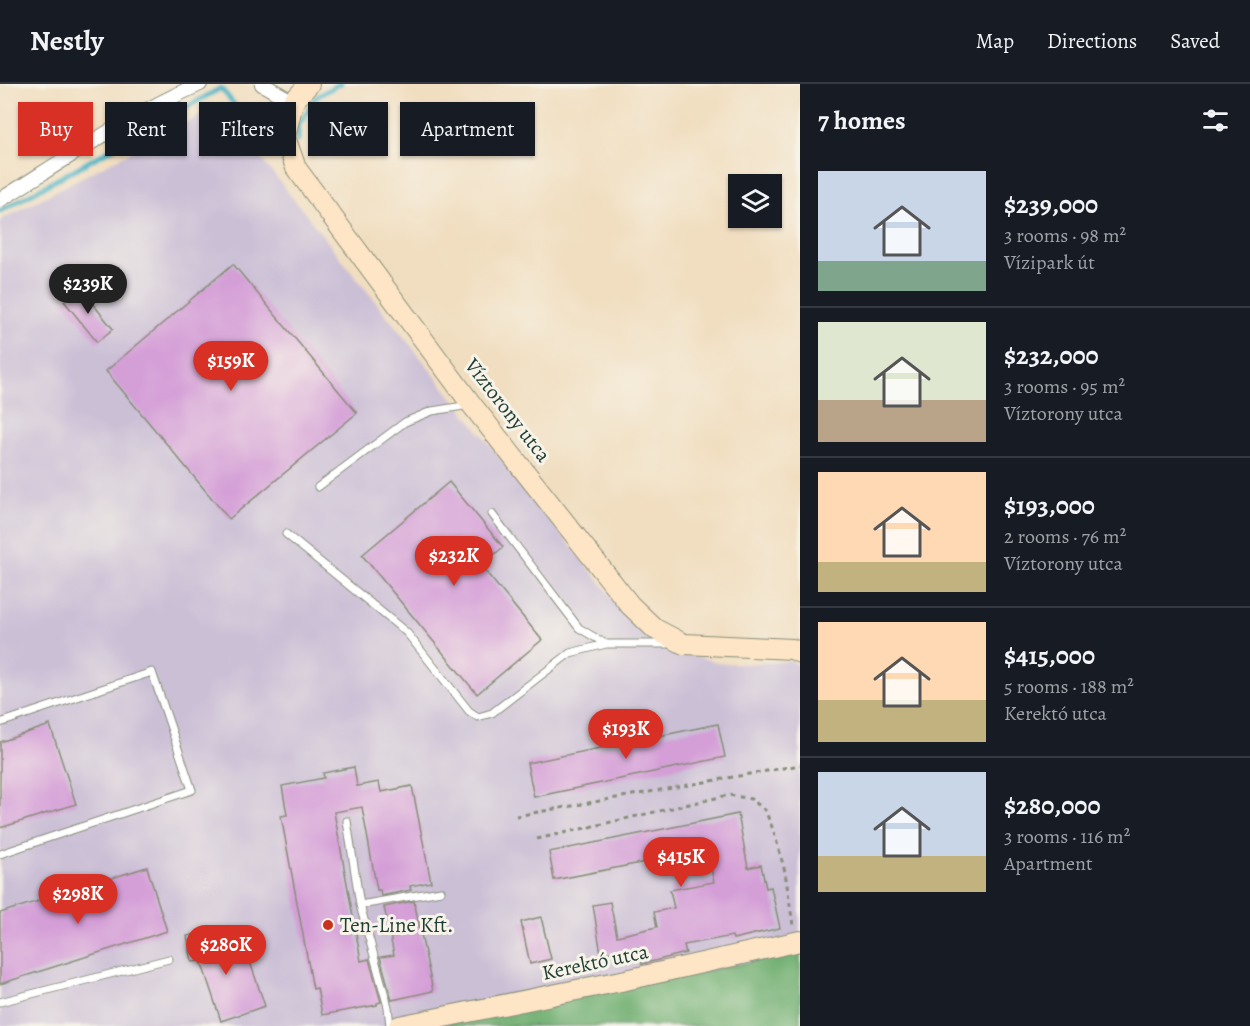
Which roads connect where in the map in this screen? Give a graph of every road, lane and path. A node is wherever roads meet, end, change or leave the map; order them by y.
1 (200, 84) edge
2 (262, 84) edge
3 (309, 84) edge
4 (293, 102) joint
5 (292, 156) edge
6 (0, 200) edge
7 (472, 405) junction
8 (318, 488) dead end
9 (492, 514) dead end
10 (286, 534) dead end
11 (606, 644) junction
12 (684, 644) junction
13 (800, 653) edge
14 (0, 723) edge
15 (800, 765) edge
16 (516, 816) dead end
17 (346, 821) dead end
18 (537, 839) dead end
19 (0, 855) edge
20 (441, 891) dead end
21 (360, 905) junction
22 (798, 941) edge
23 (169, 959) dead end
24 (0, 1002) edge
25 (390, 1026) edge
26 (399, 1026) edge

1 - 6 street
2 - 4 street
3 - 4 street, Víztorony utca
5 - 7 street, Víztorony utca
7 - 8 lane
7 - 12 street, Víztorony utca
9 - 11 lane
10 - 11 lane
11 - 12 lane
12 - 13 street, Víztorony utca
14 - 19 lane
15 - 16 path
17 - 21 lane
18 - 22 path
20 - 21 lane
21 - 25 lane
22 - 26 street, Kerektó utca
23 - 24 lane

